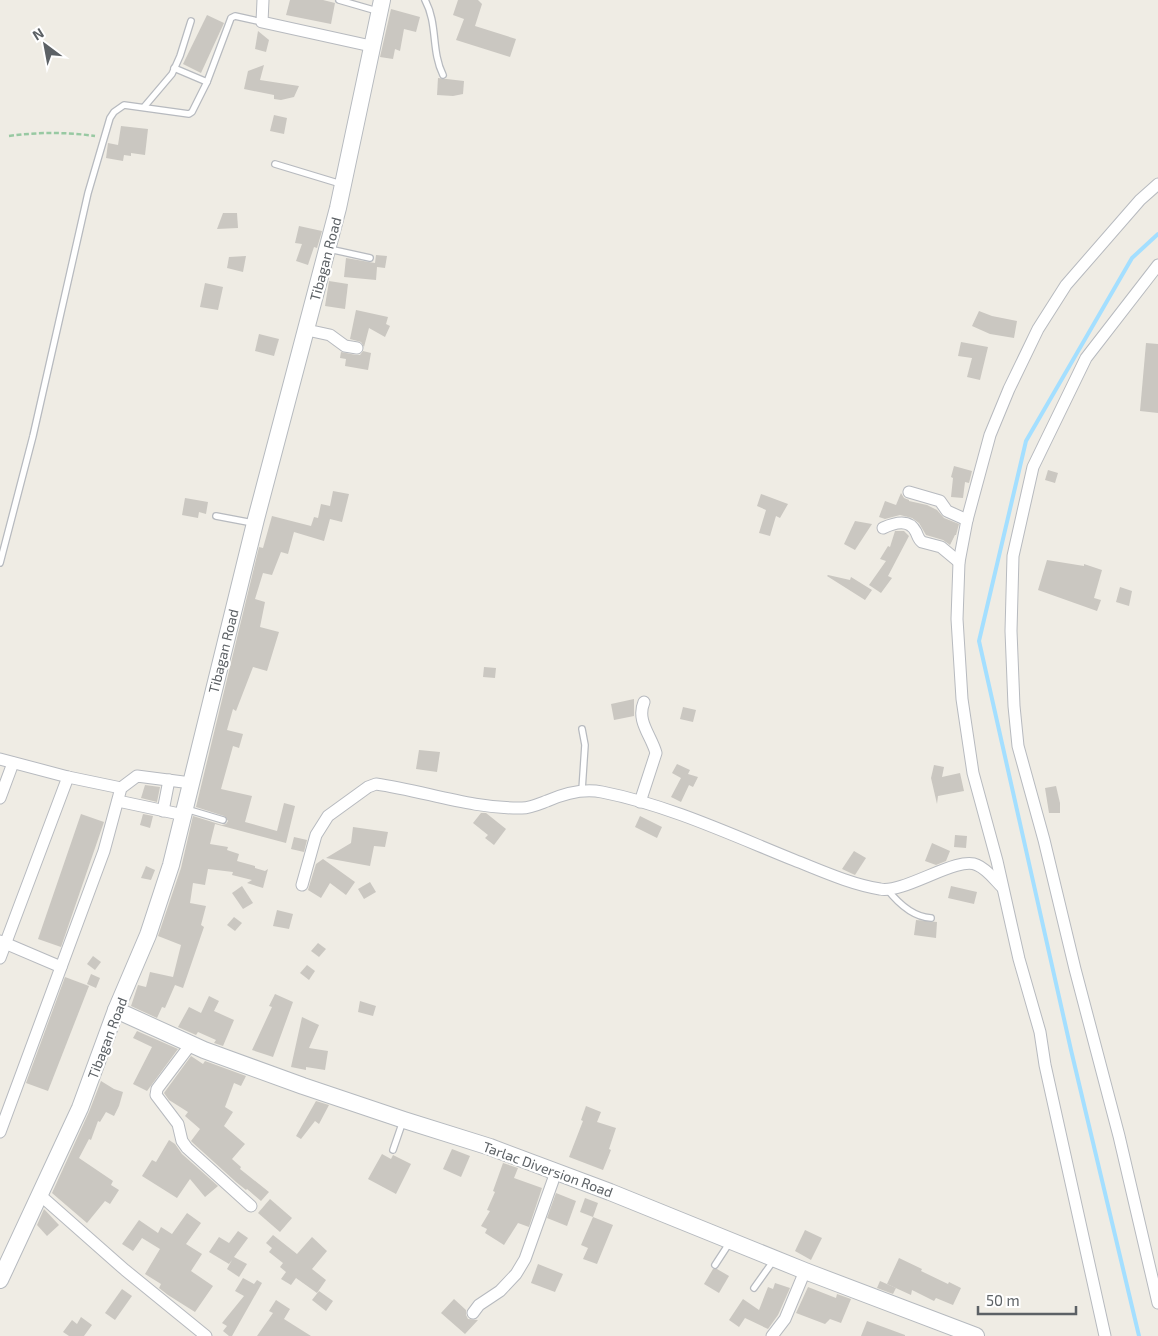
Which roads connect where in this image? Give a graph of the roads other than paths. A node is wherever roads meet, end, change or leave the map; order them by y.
1 (263, 0) edge
2 (339, 0) edge
3 (425, 0) edge
4 (380, 6) edge
5 (191, 21) dead end
6 (262, 22) junction
7 (371, 46) junction
8 (174, 68) junction
9 (443, 75) dead end
10 (207, 82) junction
11 (144, 107) junction
12 (275, 164) dead end
13 (1158, 184) edge
14 (344, 185) junction
15 (327, 249) junction
16 (370, 258) dead end
17 (1158, 265) edge
18 (307, 330) junction
19 (357, 348) dead end
20 (909, 492) dead end
21 (216, 516) dead end
22 (967, 520) junction
23 (255, 524) junction
24 (883, 528) dead end
25 (959, 562) junction
26 (0, 563) edge
27 (644, 702) dead end
28 (582, 729) dead end
29 (0, 759) edge
30 (13, 762) junction
31 (68, 777) junction
32 (169, 780) junction
33 (191, 783) junction
34 (121, 788) junction
35 (582, 790) junction
36 (0, 798) edge
37 (118, 801) junction
38 (640, 802) junction
39 (163, 811) junction
40 (185, 812) junction
41 (223, 820) dead end
42 (302, 885) dead end
43 (1003, 889) junction
44 (887, 890) junction
45 (931, 918) dead end
46 (3, 943) edge
47 (0, 958) edge
48 (61, 966) junction
49 (116, 1010) junction
50 (191, 1044) junction
51 (404, 1120) junction
52 (0, 1132) edge
53 (394, 1150) dead end
54 (556, 1172) junction
55 (40, 1195) junction
56 (252, 1206) dead end
57 (731, 1240) junction
58 (775, 1258) junction
59 (715, 1265) dead end
60 (805, 1271) junction
61 (0, 1280) edge
62 (754, 1288) dead end
63 (1158, 1303) edge
64 (473, 1313) dead end
65 (950, 1331) edge
66 (206, 1336) edge
67 (772, 1336) edge
68 (976, 1336) edge
69 (1105, 1336) edge

1 - 6 street
2 - 4 lane
3 - 9 lane
4 - 7 main road, Tibagan Road
5 - 8 lane
6 - 7 street
6 - 10 lane
7 - 14 main road, Tibagan Road
8 - 10 lane
8 - 11 lane
10 - 11 lane
11 - 26 lane
12 - 14 lane
13 - 22 street
14 - 15 main road, Tibagan Road
15 - 16 lane
15 - 18 main road, Tibagan Road
17 - 63 street
18 - 19 street
18 - 23 main road, Tibagan Road
20 - 22 street
21 - 23 lane
22 - 25 street
23 - 33 main road, Tibagan Road
24 - 25 street
25 - 43 street
27 - 38 street
28 - 35 lane
29 - 30 street
30 - 31 street
30 - 36 street
31 - 34 street
31 - 46 street
32 - 33 street
32 - 34 street
32 - 39 street
33 - 40 main road, Tibagan Road
34 - 37 street
35 - 38 street
35 - 42 street
37 - 39 street
37 - 48 street
38 - 44 street
39 - 40 street
40 - 41 lane
40 - 49 main road, Tibagan Road
43 - 44 street
43 - 69 street
44 - 45 lane
46 - 47 street
46 - 48 street
48 - 52 street
49 - 50 main road, Tarlac Diversion Road
49 - 55 main road, Tibagan Road
50 - 51 main road, Tarlac Diversion Road
50 - 56 street
51 - 53 lane
51 - 54 main road, Tarlac Diversion Road
54 - 57 main road, Tarlac Diversion Road
54 - 64 street
55 - 61 main road, Tibagan Road
55 - 66 street
57 - 58 main road, Tarlac Diversion Road
57 - 59 lane
58 - 60 main road, Tarlac Diversion Road
58 - 62 lane
60 - 65 main road, Tarlac Diversion Road
60 - 67 street
65 - 68 main road, Tarlac Diversion Road

